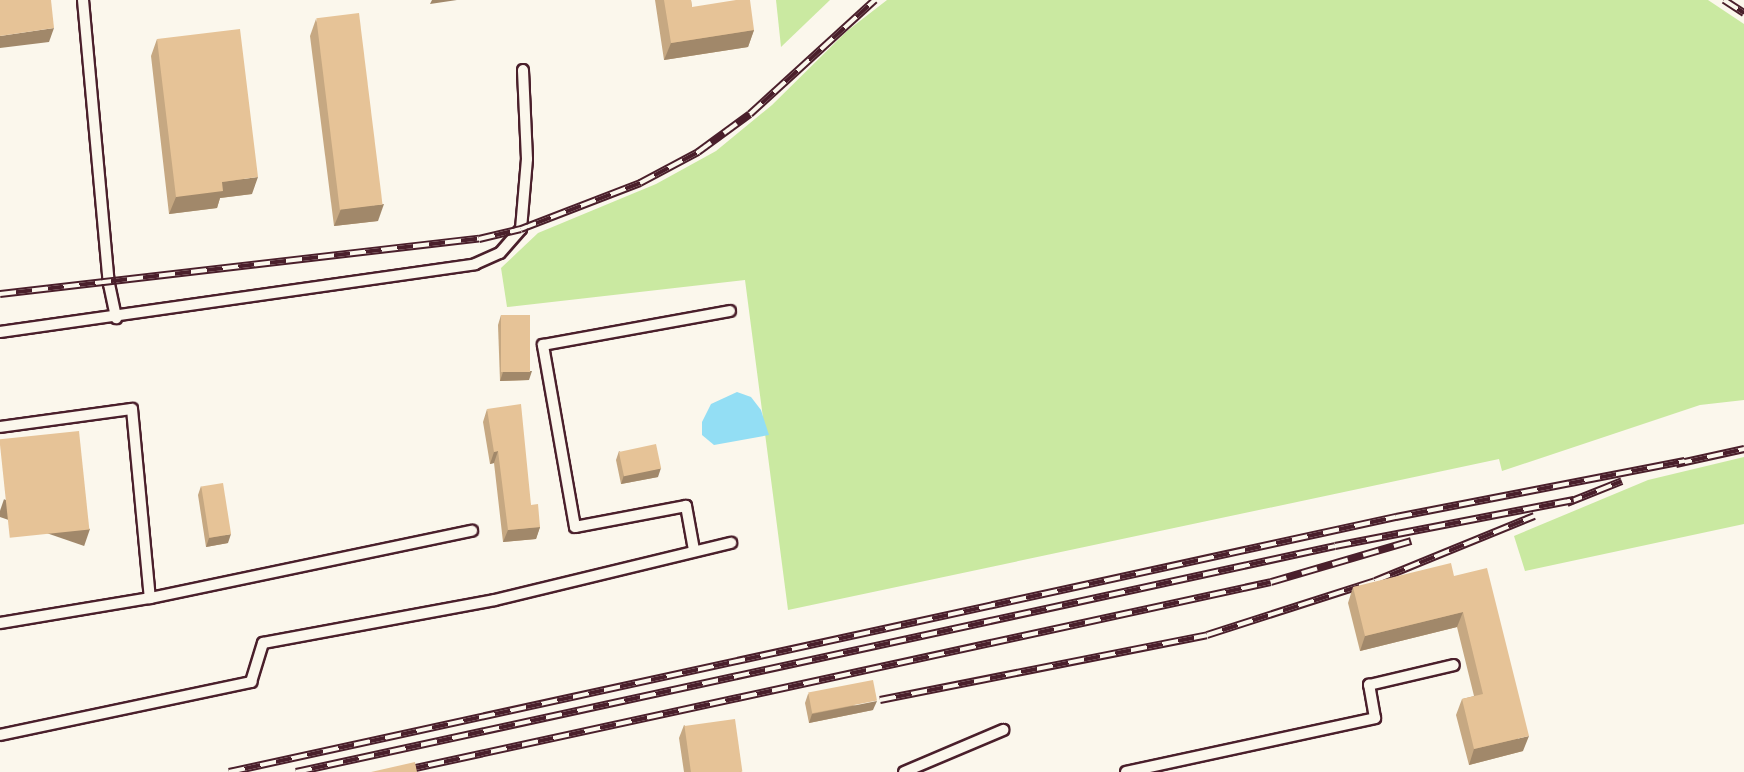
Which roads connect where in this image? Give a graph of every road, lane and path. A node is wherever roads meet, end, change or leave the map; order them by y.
1 (83, 0) edge
2 (523, 70) dead end
3 (730, 311) dead end
4 (116, 318) junction
5 (0, 332) edge
6 (0, 427) edge
7 (472, 531) dead end
8 (731, 543) dead end
9 (694, 550) junction
10 (150, 598) junction
11 (0, 623) edge
12 (1454, 665) dead end
13 (1003, 730) dead end
14 (0, 735) edge
15 (904, 772) edge
16 (1126, 772) edge

1 - 4 lane
2 - 4 lane
3 - 9 lane
4 - 5 lane
6 - 10 lane
7 - 10 lane
8 - 9 lane
9 - 14 lane
10 - 11 lane
12 - 16 lane
13 - 15 lane

